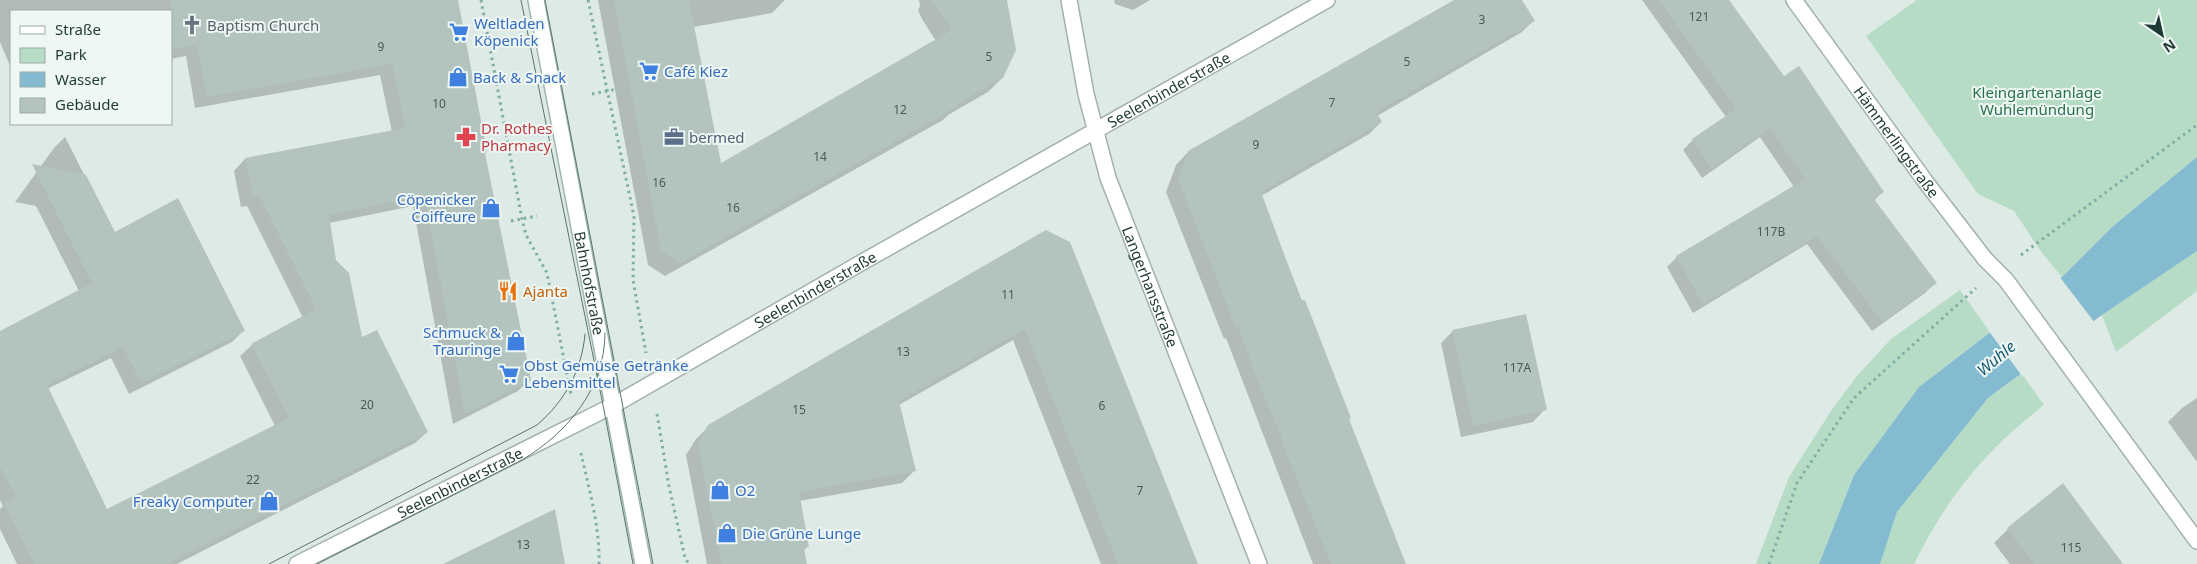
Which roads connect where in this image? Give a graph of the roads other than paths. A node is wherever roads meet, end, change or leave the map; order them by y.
1 (536, 0) edge
2 (1069, 0) edge
3 (1327, 0) edge
4 (1794, 0) edge
5 (1094, 130) junction
6 (614, 405) junction
7 (2197, 541) edge
8 (297, 564) edge
9 (643, 564) edge
10 (1259, 564) edge

1 - 6 street, Bahnhofstraße
2 - 5 street, Langerhansstraße
3 - 5 street, Seelenbinderstraße
4 - 7 street, Hämmerlingstraße
5 - 6 street, Seelenbinderstraße
5 - 10 street, Langerhansstraße
6 - 8 street, Seelenbinderstraße
6 - 9 street, Bahnhofstraße

